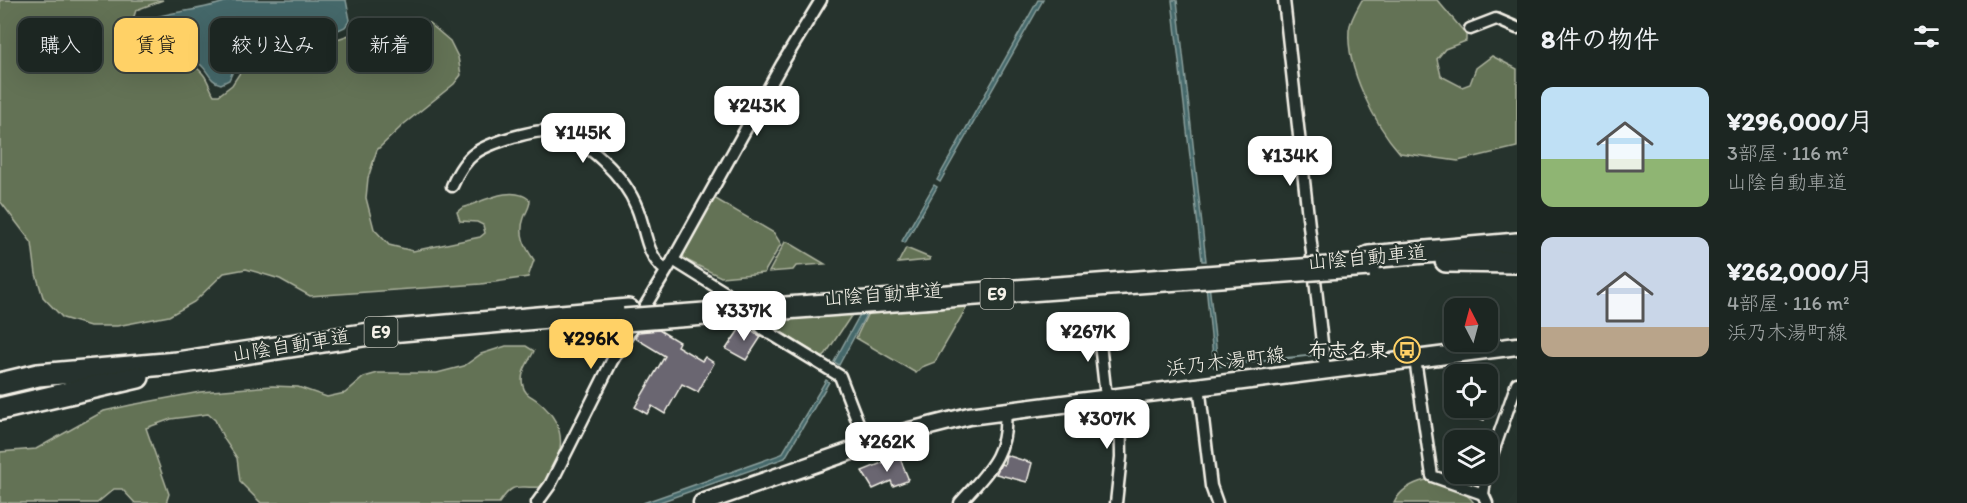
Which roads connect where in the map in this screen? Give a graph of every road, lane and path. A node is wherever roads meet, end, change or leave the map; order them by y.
1 (821, 0) edge
2 (1284, 0) edge
3 (1517, 28) edge
4 (1470, 29) dead end
5 (452, 186) dead end
6 (1517, 236) edge
7 (1517, 244) edge
8 (1517, 254) edge
9 (1373, 259) junction
10 (673, 260) junction
11 (1438, 260) junction
12 (1517, 262) edge
13 (665, 270) junction
14 (1098, 326) dead end
15 (1517, 346) edge
16 (1415, 359) junction
17 (0, 370) edge
18 (1325, 370) junction
19 (137, 371) junction
20 (1517, 383) edge
21 (0, 384) edge
22 (1199, 386) junction
23 (0, 394) edge
24 (1113, 396) junction
25 (0, 409) edge
26 (1005, 410) junction
27 (1498, 437) edge
28 (867, 446) junction
29 (1485, 498) edge
30 (705, 502) edge
31 (537, 503) edge
32 (960, 503) edge
33 (1116, 503) edge
34 (1217, 503) edge

1 - 10 street
2 - 18 street
3 - 4 street
5 - 13 street
6 - 9 highway
7 - 9 highway, 山陰自動車道 / E9
8 - 11 highway, 山陰自動車道 / E9
9 - 11 highway, 山陰自動車道 / E9
9 - 19 highway, 山陰自動車道 / E9
10 - 13 street
10 - 28 street
11 - 12 highway
13 - 31 street
14 - 24 street
15 - 16 main road, 浜乃木湯町線
16 - 18 main road, 浜乃木湯町線
16 - 29 street
17 - 19 highway, E9
18 - 22 main road, 浜乃木湯町線
19 - 21 highway, 山陰自動車道 / E9
19 - 23 highway, 山陰自動車道 / E9
19 - 25 highway, E9
20 - 27 street
22 - 24 main road, 浜乃木湯町線
22 - 34 street
24 - 26 main road, 浜乃木湯町線
24 - 33 street
26 - 28 main road, 浜乃木湯町線
26 - 32 street
28 - 30 main road, 浜乃木湯町線

